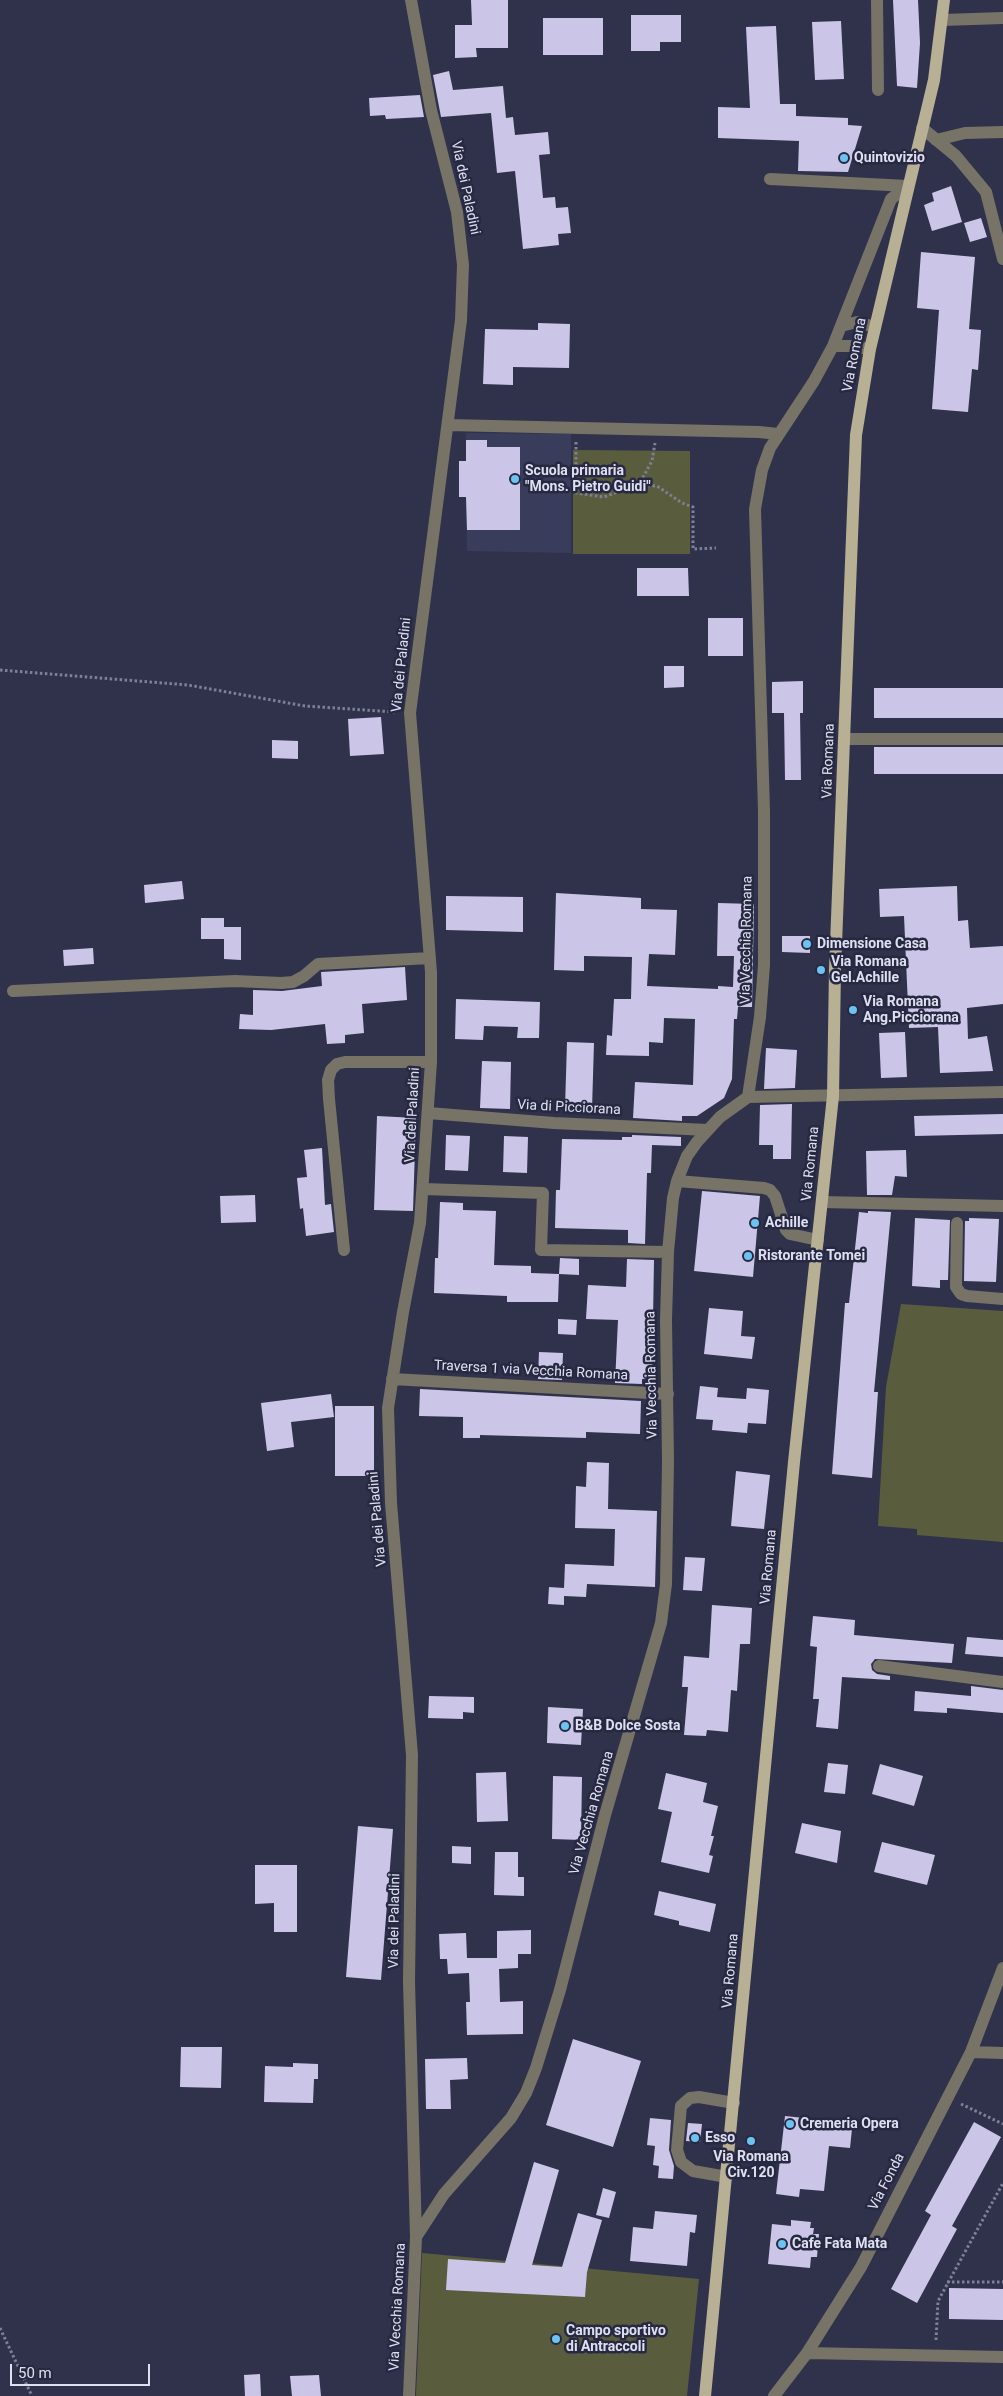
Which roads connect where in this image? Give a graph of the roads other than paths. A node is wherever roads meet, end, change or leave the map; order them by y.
1 (411, 0) edge
2 (877, 0) edge
3 (944, 0) edge
4 (1003, 18) edge
5 (943, 20) junction
6 (878, 90) dead end
7 (922, 128) junction
8 (1003, 132) edge
9 (936, 140) junction
10 (770, 179) dead end
11 (908, 186) junction
12 (1003, 259) edge
13 (841, 326) junction
14 (875, 327) junction
15 (833, 346) junction
16 (870, 349) junction
17 (448, 425) junction
18 (778, 434) junction
19 (845, 739) junction
20 (1003, 739) edge
21 (430, 958) junction
22 (13, 991) dead end
23 (430, 1062) junction
24 (1003, 1092) edge
25 (833, 1096) junction
26 (748, 1097) junction
27 (428, 1113) junction
28 (708, 1130) junction
29 (677, 1181) junction
30 (424, 1189) junction
31 (822, 1202) junction
32 (1003, 1206) edge
33 (957, 1223) dead end
34 (818, 1240) junction
35 (344, 1250) dead end
36 (668, 1252) junction
37 (1003, 1299) edge
38 (392, 1379) junction
39 (668, 1394) junction
40 (879, 1666) dead end
41 (1003, 1682) edge
42 (1003, 1968) edge
43 (999, 1992) edge
44 (971, 2052) junction
45 (1003, 2052) edge
46 (734, 2103) junction
47 (727, 2177) junction
48 (416, 2237) junction
49 (807, 2352) junction
50 (1003, 2357) edge
51 (409, 2396) edge
52 (705, 2396) edge
53 (774, 2396) edge

1 - 17 street, Via dei Paladini
2 - 6 street
3 - 5 main road, Via Romana
4 - 5 street
5 - 7 main road, Via Romana
7 - 9 street
7 - 11 main road, Via Romana
8 - 9 street
9 - 12 street
10 - 11 street
11 - 13 street, Via Vecchia Romana
11 - 14 main road, Via Romana
13 - 14 street
13 - 15 street, Via Vecchia Romana
14 - 16 main road, Via Romana
15 - 16 street
15 - 18 street, Via Vecchia Romana
16 - 19 main road, Via Romana
17 - 18 street
17 - 21 street, Via dei Paladini
18 - 26 street, Via Vecchia Romana
19 - 20 street
19 - 25 main road, Via Romana
21 - 22 street
21 - 23 street, Via dei Paladini
23 - 27 street, Via dei Paladini
23 - 35 street
24 - 25 street
25 - 26 street
25 - 31 main road, Via Romana
26 - 28 street, Via Vecchia Romana
27 - 28 street, Via di Picciorana
27 - 30 street, Via dei Paladini
28 - 29 street, Via Vecchia Romana
29 - 34 street
29 - 36 street, Via Vecchia Romana
30 - 36 street
30 - 38 street, Via dei Paladini
31 - 32 street
31 - 34 main road, Via Romana
33 - 37 street
34 - 46 main road, Via Romana
36 - 39 street, Via Vecchia Romana
38 - 39 street, Traversa 1 via Vecchia Romana
38 - 48 street, Via dei Paladini
39 - 48 street, Via Vecchia Romana
40 - 41 street
42 - 43 street, Via Fonda
43 - 44 street, Via Fonda
44 - 45 street
44 - 49 street, Via Fonda
46 - 47 main road, Via Romana
46 - 47 street
47 - 52 main road, Via Romana
48 - 51 street, Via Vecchia Romana
49 - 50 street
49 - 53 street, Via Fonda

